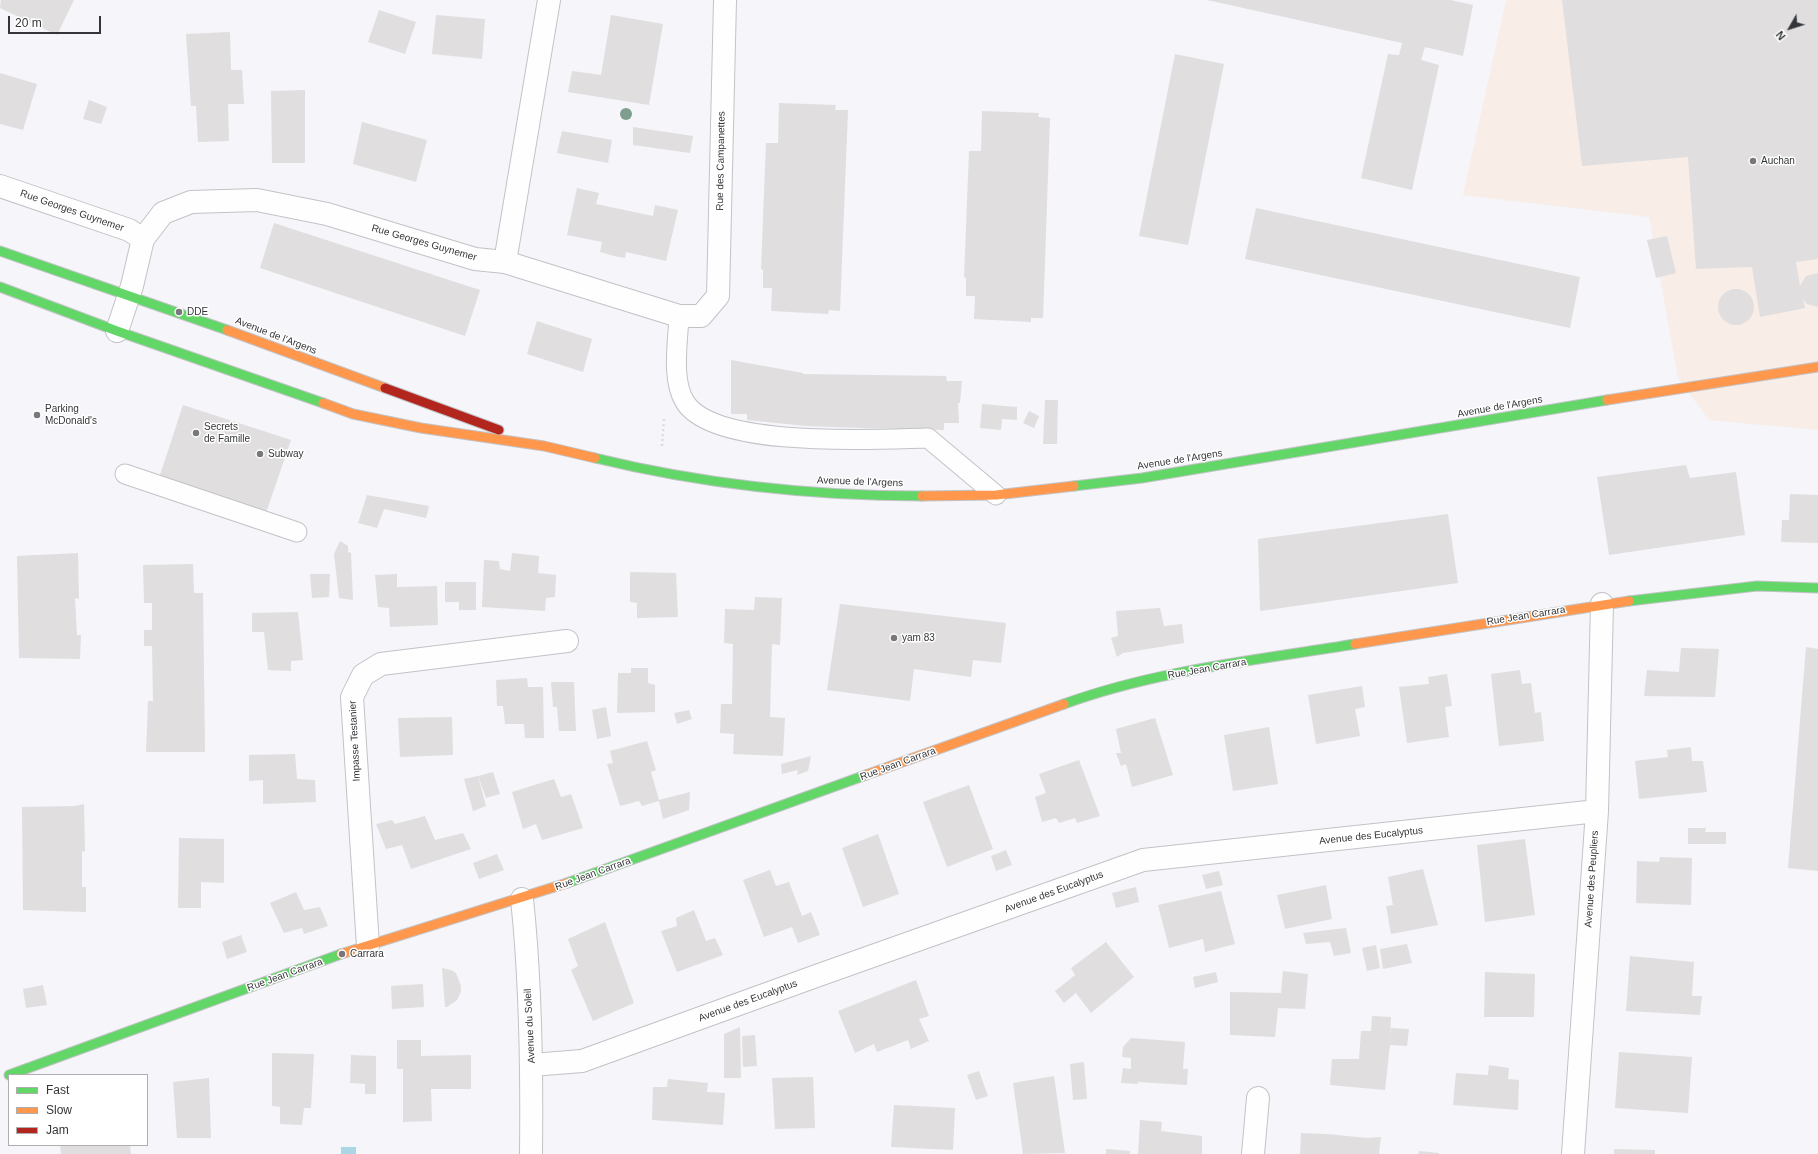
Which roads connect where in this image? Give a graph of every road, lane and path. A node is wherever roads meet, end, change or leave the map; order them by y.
1 (549, 0) edge
2 (725, 0) edge
3 (0, 186) edge
4 (143, 239) junction
5 (0, 251) edge
6 (505, 262) junction
7 (0, 287) edge
8 (128, 295) junction
9 (680, 316) junction
10 (701, 316) joint
11 (117, 331) junction
12 (1818, 367) edge
13 (664, 417) dead end
14 (544, 446) junction
15 (662, 449) dead end
16 (125, 474) dead end
17 (996, 495) junction
18 (297, 532) dead end
19 (1818, 588) edge
20 (1602, 604) junction
21 (567, 641) dead end
22 (1597, 811) junction
23 (522, 899) junction
24 (368, 946) junction
25 (532, 1065) junction
26 (12, 1074) edge
27 (1258, 1098) dead end
28 (531, 1154) edge
29 (1253, 1154) edge
30 (1573, 1154) edge

1 - 6 street
2 - 10 street, Rue des Campanettes
3 - 4 street, Rue Georges Guynemer
4 - 6 street, Rue Georges Guynemer
4 - 8 street, Rue Georges Guynemer
5 - 8 main road, Avenue de l'Argens
6 - 9 street, Rue Georges Guynemer
7 - 11 main road, Avenue de l'Argens
8 - 11 street, Rue Georges Guynemer
8 - 14 main road, Avenue de l'Argens
9 - 10 street, Rue Georges Guynemer
9 - 17 lane
11 - 14 main road, Avenue de l'Argens
12 - 17 main road, Avenue de l'Argens
13 - 15 path
14 - 17 main road, Avenue de l'Argens
16 - 18 lane
19 - 20 main road, Rue Jean Carrara
20 - 22 street, Avenue des Peupliers
20 - 23 main road, Rue Jean Carrara
21 - 24 street, Impasse Testanier
22 - 25 street, Avenue des Eucalyptus
22 - 30 street, Avenue des Peupliers
23 - 24 main road, Rue Jean Carrara
23 - 25 street, Avenue du Soleil
24 - 26 main road, Rue Jean Carrara
25 - 28 street, Avenue du Soleil
27 - 29 street

